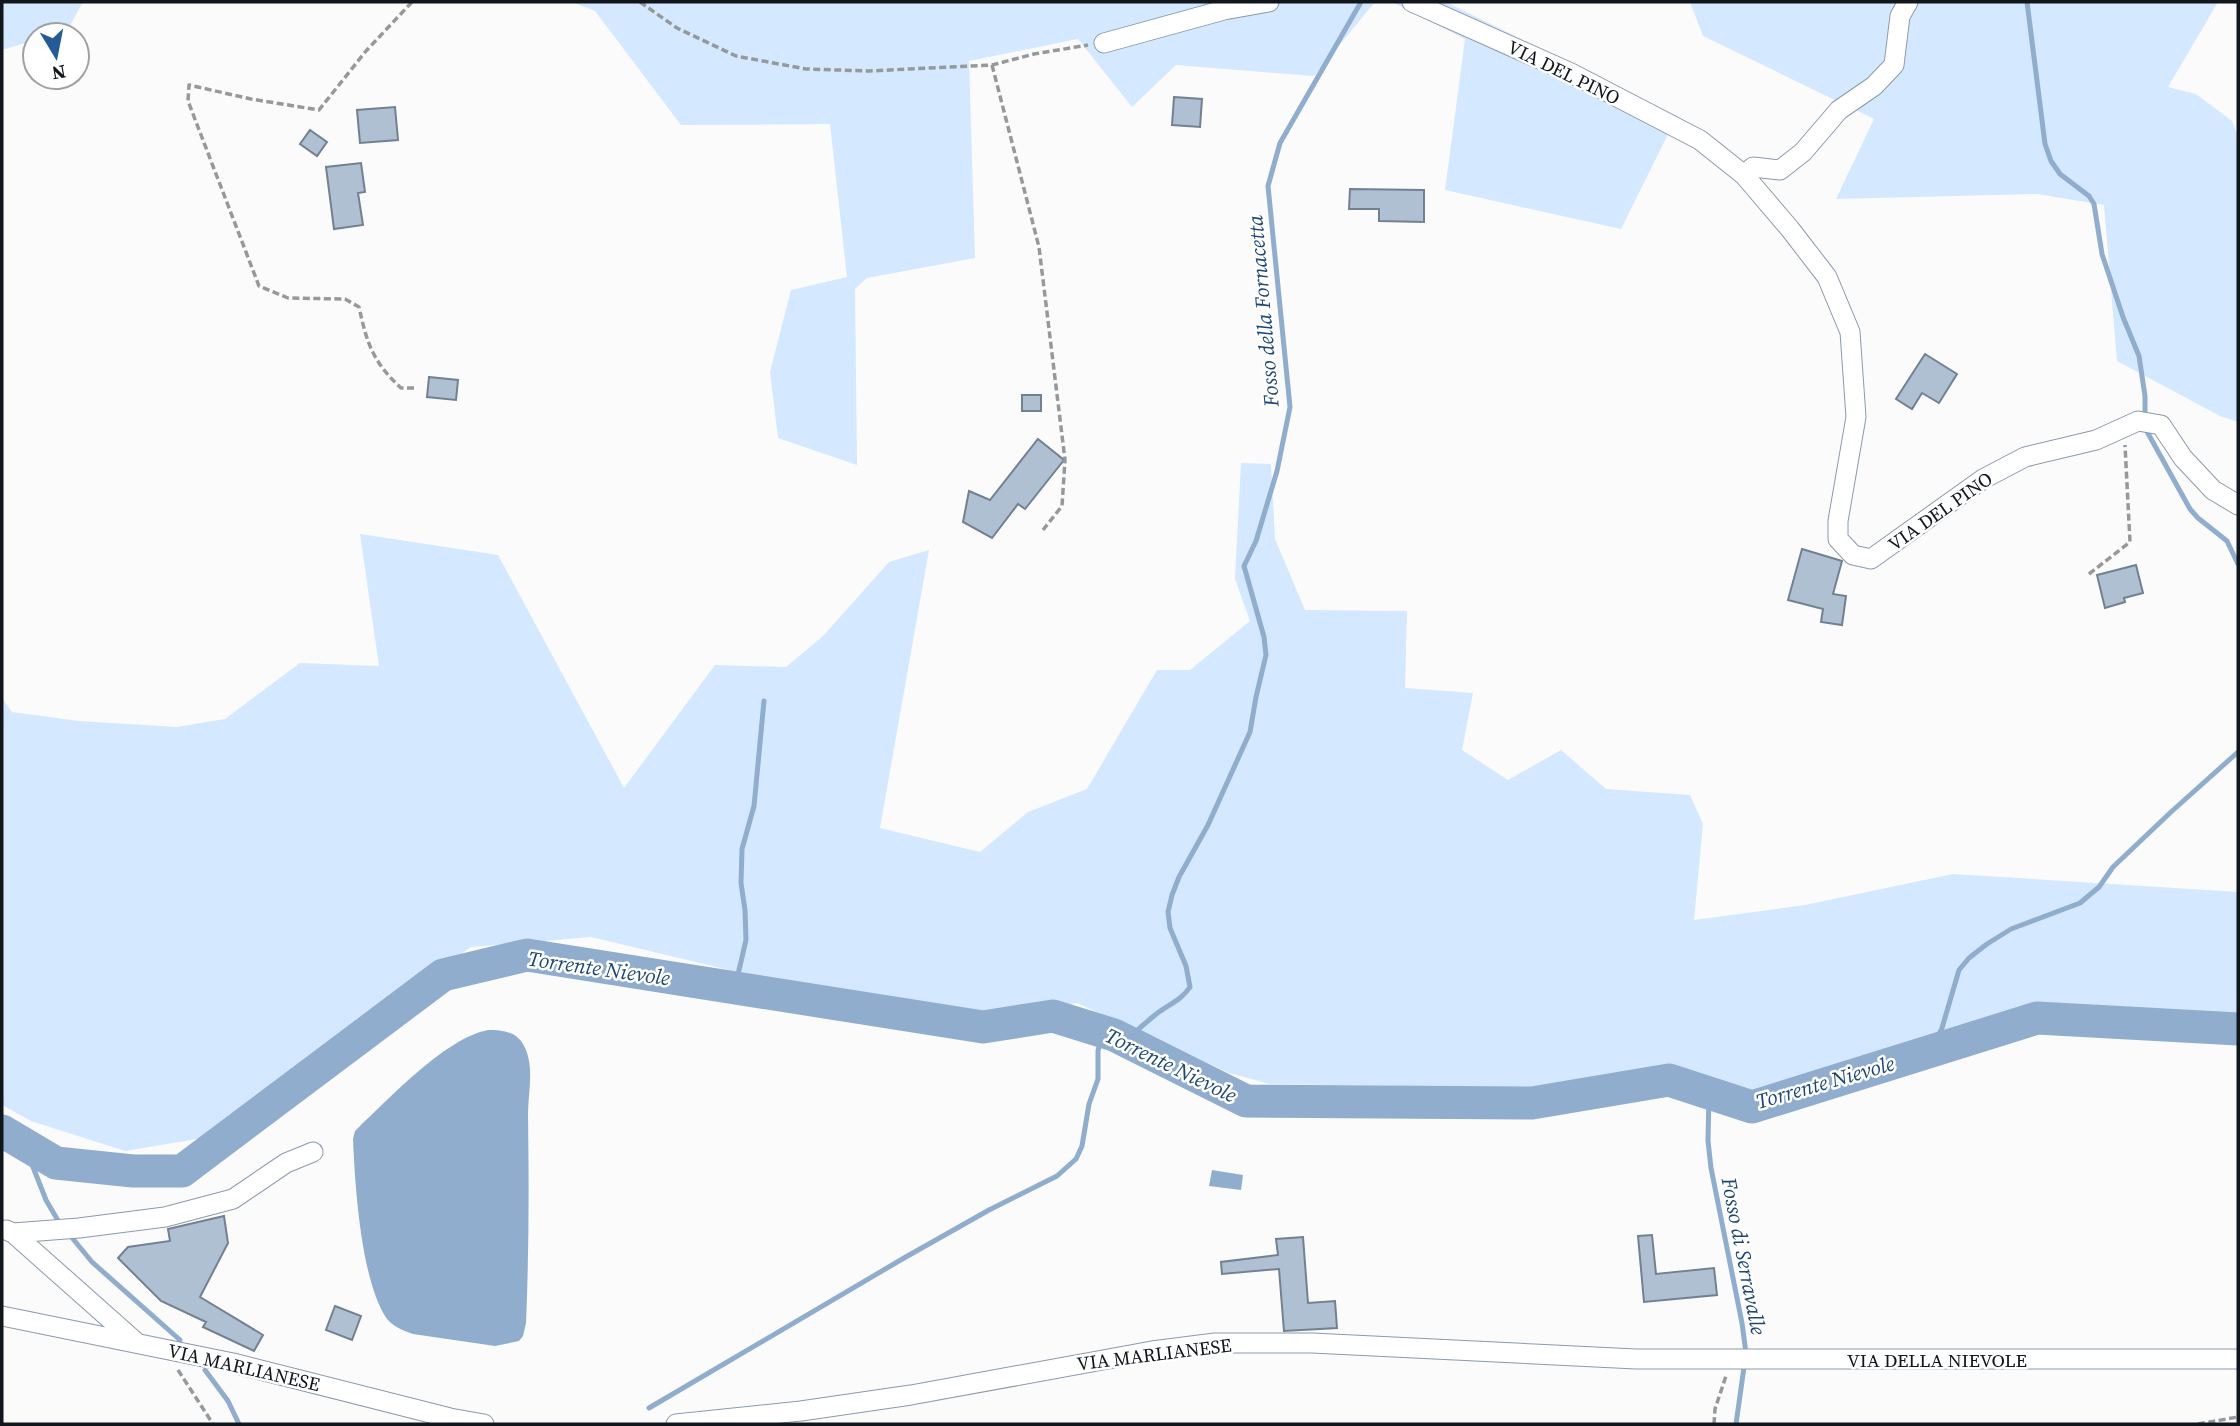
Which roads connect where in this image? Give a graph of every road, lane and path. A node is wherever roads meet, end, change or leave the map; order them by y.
1 (412, 2) edge
2 (640, 2) edge
3 (1269, 2) edge
4 (1412, 2) edge
5 (1908, 2) edge
6 (1104, 43) joint
7 (992, 65) junction
8 (1744, 175) junction
9 (416, 388) dead end
10 (2124, 427) junction
11 (2238, 505) edge
12 (1043, 530) dead end
13 (2089, 574) dead end
14 (313, 1152) dead end
15 (8, 1230) edge
16 (2, 1316) edge
17 (138, 1343) junction
18 (163, 1349) junction
19 (1636, 1359) joint
20 (2238, 1359) edge
21 (1731, 1360) junction
22 (2238, 1417) edge
23 (213, 1424) edge
24 (484, 1424) edge
25 (676, 1424) edge
26 (1714, 1424) edge
27 (2198, 1424) edge

1 - 9 path
2 - 7 path
3 - 6 street
4 - 8 street, VIA DEL PINO
5 - 8 street
6 - 7 path
7 - 12 path
8 - 10 street, VIA DEL PINO
10 - 11 street, VIA DEL PINO
10 - 13 path
14 - 15 street
15 - 17 street
16 - 17 street, VIA MARLIANESE
17 - 18 street, VIA MARLIANESE
18 - 23 path
18 - 24 street, VIA MARLIANESE
19 - 21 street, VIA DELLA NIEVOLE
19 - 25 street, VIA MARLIANESE
20 - 21 street, VIA DELLA NIEVOLE
21 - 26 path
22 - 27 path

